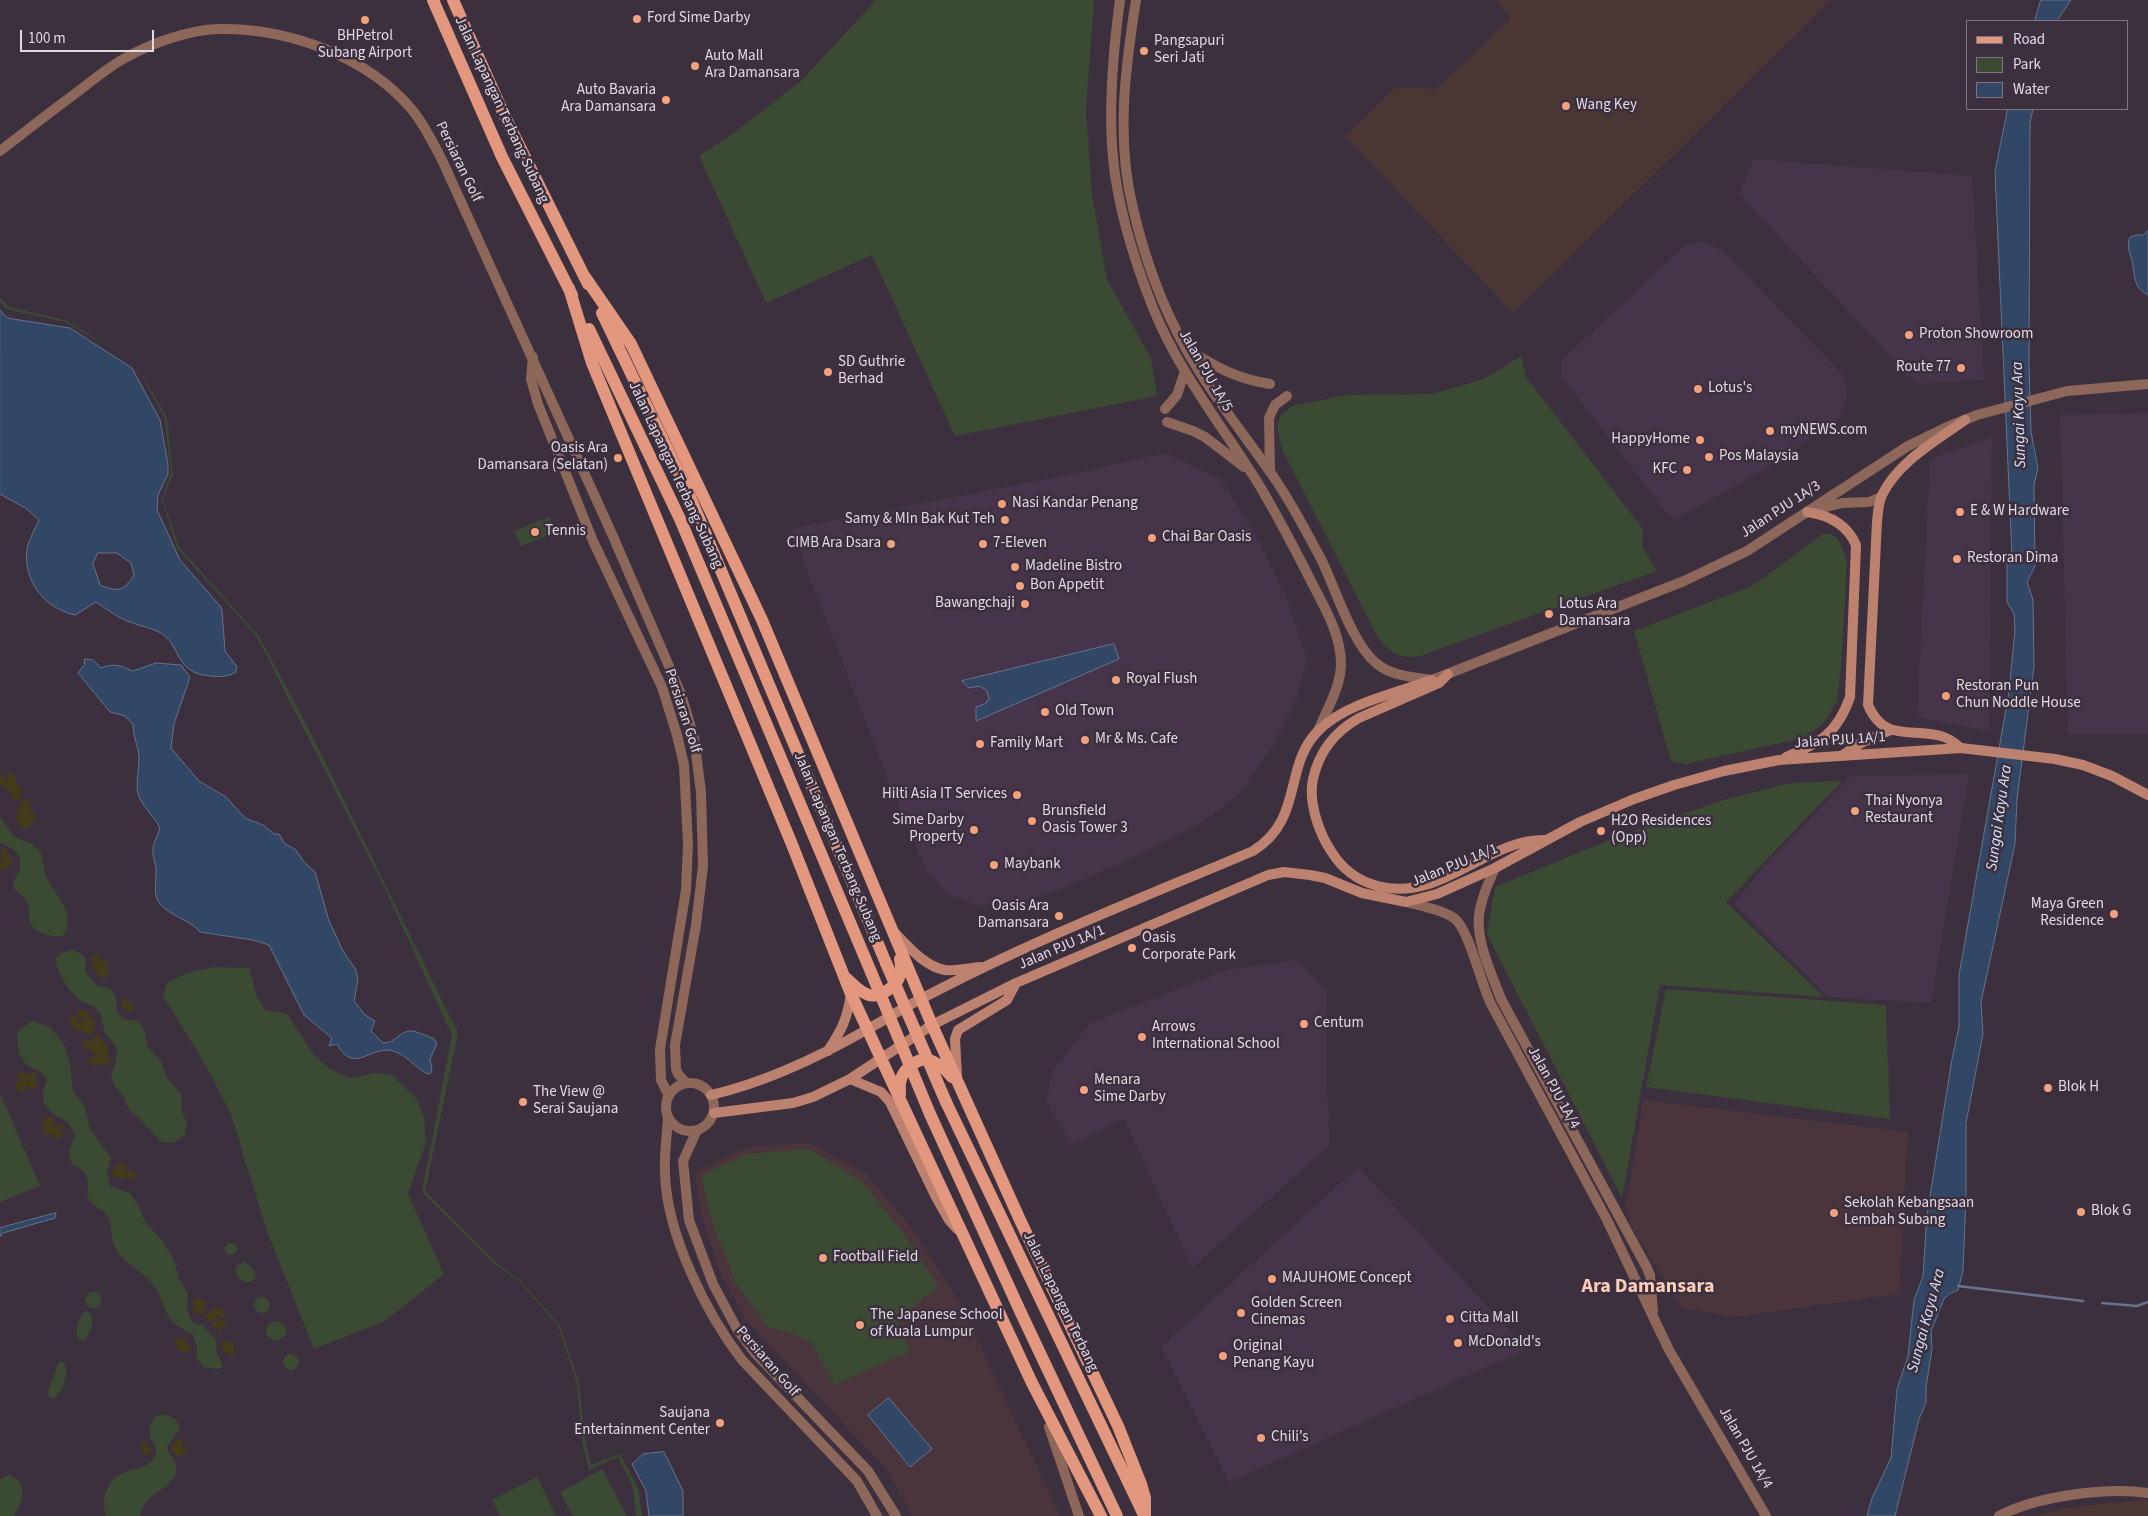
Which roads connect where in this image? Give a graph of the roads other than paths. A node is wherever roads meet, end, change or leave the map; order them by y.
1 (433, 0) edge
2 (453, 0) edge
3 (1120, 0) edge
4 (1136, 0) edge
5 (0, 151) edge
6 (585, 277) junction
7 (568, 288) junction
8 (1186, 348) junction
9 (532, 357) junction
10 (1185, 371) junction
11 (1270, 384) dead end
12 (2148, 384) edge
13 (1287, 396) dead end
14 (1165, 409) dead end
15 (1965, 420) junction
16 (1167, 422) dead end
17 (1249, 470) junction
18 (1270, 472) junction
19 (1881, 497) junction
20 (1807, 512) junction
21 (1448, 674) junction
22 (1432, 680) junction
23 (1891, 730) junction
24 (1318, 731) junction
25 (1963, 748) junction
26 (1841, 756) junction
27 (1779, 760) junction
28 (701, 792) junction
29 (2148, 796) edge
30 (687, 798) junction
31 (1546, 840) junction
32 (1495, 868) junction
33 (1406, 902) junction
34 (891, 929) junction
35 (900, 949) junction
36 (1488, 965) junction
37 (987, 966) junction
38 (1478, 970) junction
39 (844, 975) junction
40 (1016, 983) junction
41 (851, 994) junction
42 (920, 999) junction
43 (932, 1025) junction
44 (868, 1030) junction
45 (827, 1052) junction
46 (881, 1059) junction
47 (850, 1079) junction
48 (957, 1081) junction
49 (686, 1083) junction
50 (711, 1095) junction
51 (668, 1096) junction
52 (899, 1098) junction
53 (946, 1102) joint
54 (714, 1113) junction
55 (668, 1117) junction
56 (697, 1130) junction
57 (963, 1235) junction
58 (1653, 1317) junction
59 (1032, 1383) junction
60 (2148, 1493) edge
61 (878, 1516) edge
62 (896, 1516) edge
63 (1079, 1516) edge
64 (1101, 1516) edge
65 (1117, 1516) edge
66 (1145, 1516) edge
67 (1766, 1516) edge
68 (1999, 1516) edge

1 - 7 main road, Jalan Lapangan Terbang Subang
2 - 6 main road, Jalan Lapangan Terbang Subang
3 - 10 street, Jalan PJU 1A/5
4 - 8 street, Jalan PJU 1A/5
5 - 9 street, Persiaran Golf
6 - 34 main road
6 - 53 main road, Jalan Lapangan Terbang Subang, bridge
7 - 39 main road
7 - 65 main road, Jalan Lapangan Terbang Subang, bridge
8 - 11 street
8 - 18 street, Jalan PJU 1A/5
9 - 28 street, Persiaran Golf
9 - 30 street, Persiaran Golf
10 - 14 street
10 - 17 street, Jalan PJU 1A/5
12 - 15 street, Jalan PJU 1A/3
13 - 18 street
15 - 19 main road
15 - 20 street, Jalan PJU 1A/3
16 - 17 street
17 - 24 street, Jalan PJU 1A/5
18 - 22 street, Jalan PJU 1A/5
19 - 20 street
19 - 23 main road
20 - 21 street, Jalan PJU 1A/3
20 - 27 main road
21 - 22 street, Jalan PJU 1A/3
21 - 31 main road
22 - 24 main road, Jalan PJU 1A/1
23 - 25 main road
23 - 26 main road
24 - 37 main road, Jalan PJU 1A/1
25 - 26 main road, Jalan PJU 1A/1
25 - 29 main road, Jalan PJU 1A/1
26 - 27 main road, Jalan PJU 1A/1
27 - 31 main road, Jalan PJU 1A/1
28 - 30 street
28 - 49 street, Persiaran Golf
30 - 51 street, Persiaran Golf
31 - 32 main road, Jalan PJU 1A/1
32 - 33 main road, Jalan PJU 1A/1
32 - 36 street, Jalan PJU 1A/4
33 - 38 street, Jalan PJU 1A/4
33 - 40 main road, Jalan PJU 1A/1
34 - 35 main road
34 - 37 main road
35 - 39 main road
35 - 42 main road
36 - 38 street
36 - 58 street, Jalan PJU 1A/4
37 - 42 main road, Jalan PJU 1A/1
38 - 58 street, Jalan PJU 1A/4
39 - 41 main road
40 - 43 main road, Jalan PJU 1A/1
40 - 48 main road
41 - 44 main road
41 - 45 main road
42 - 43 main road
42 - 44 main road, Jalan PJU 1A/1
43 - 46 main road, Jalan PJU 1A/1
43 - 48 main road
44 - 45 main road, Jalan PJU 1A/1
44 - 46 main road
45 - 50 main road, Jalan PJU 1A/1
46 - 47 main road, Jalan PJU 1A/1
46 - 52 main road
47 - 54 main road, Jalan PJU 1A/1
47 - 57 main road
48 - 52 main road
48 - 66 main road
49 - 50 street
49 - 51 street
50 - 54 street
51 - 55 street
52 - 57 main road
53 - 66 main road, Jalan Lapangan Terbang
54 - 56 street
55 - 56 street
55 - 61 street, Persiaran Golf
56 - 62 street, Persiaran Golf
57 - 59 main road
58 - 67 street, Jalan PJU 1A/4
59 - 63 street
59 - 64 main road
60 - 68 street

